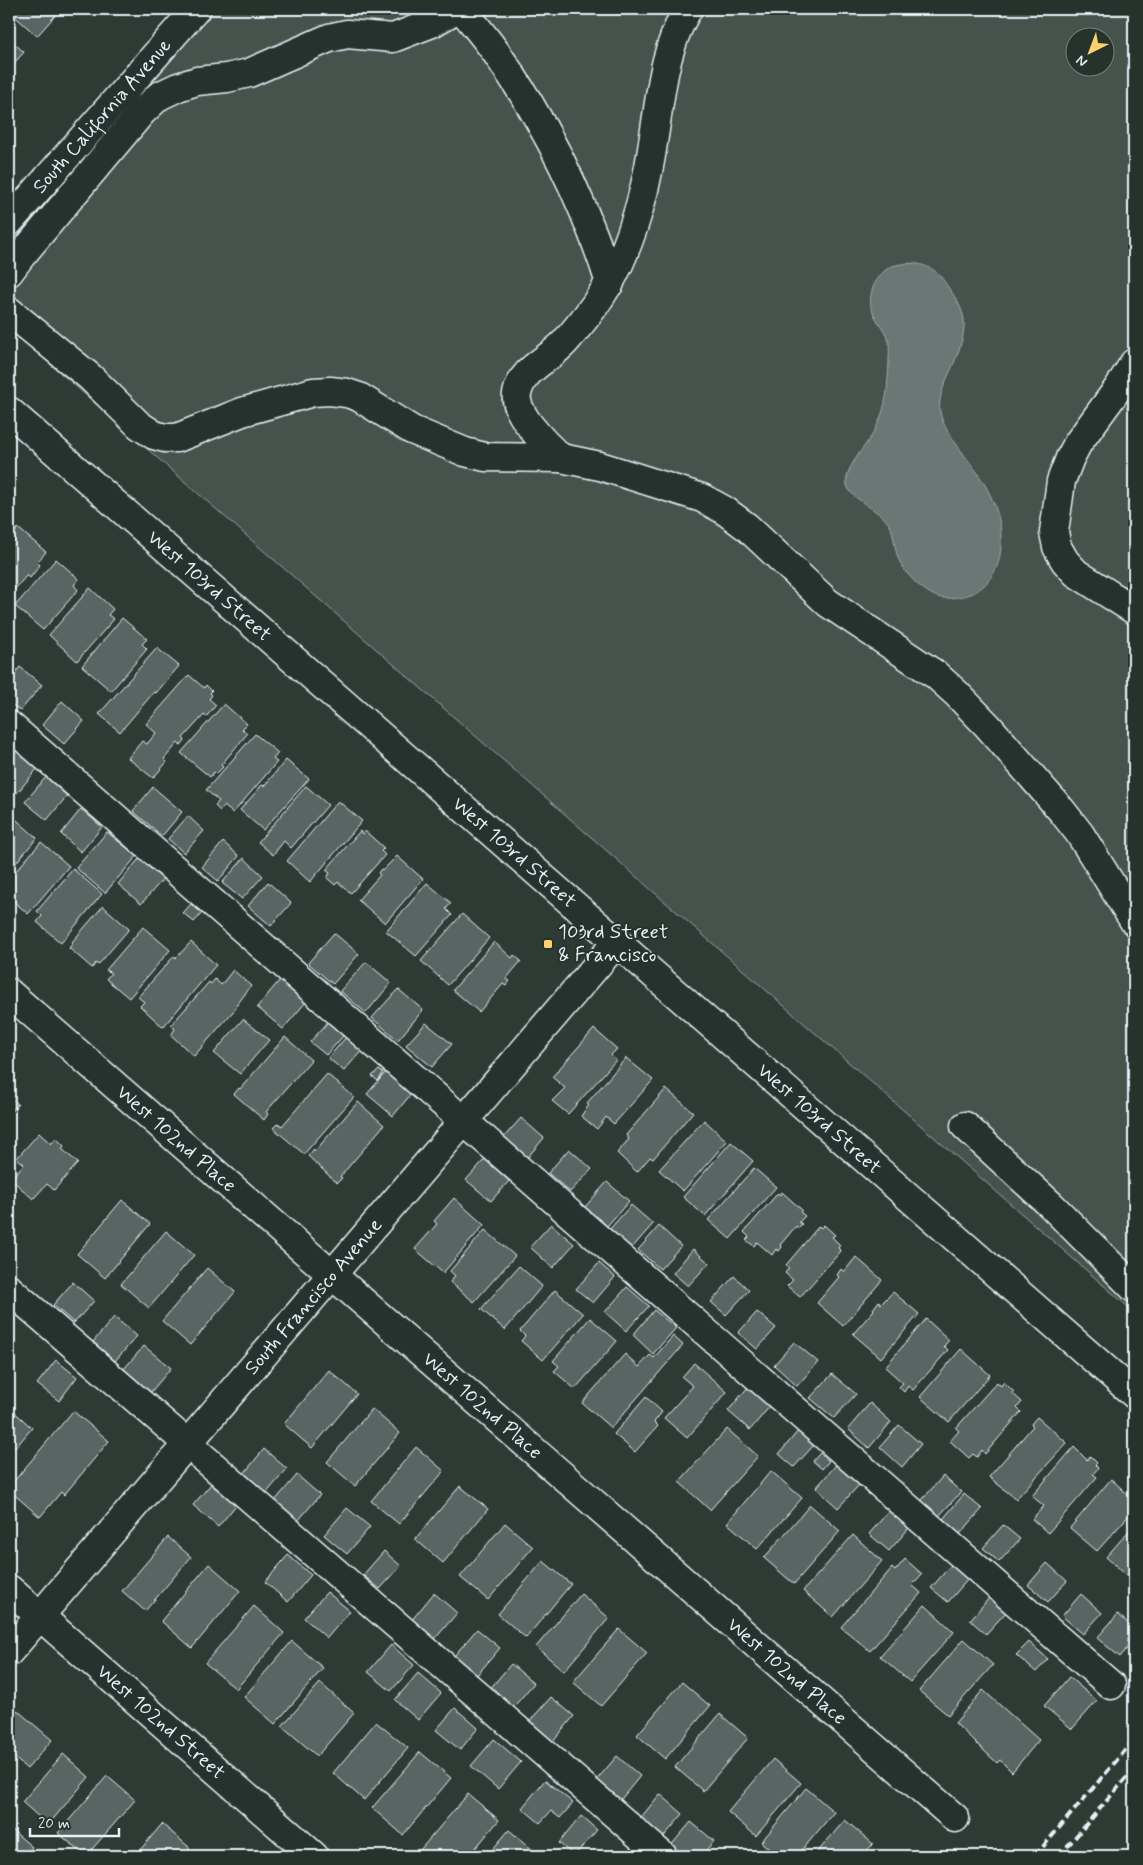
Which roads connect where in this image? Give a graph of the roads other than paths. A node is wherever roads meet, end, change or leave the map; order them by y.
1 (196, 9) edge
2 (456, 9) edge
3 (462, 9) edge
4 (688, 9) edge
5 (9, 222) edge
6 (9, 272) edge
7 (610, 283) junction
8 (9, 311) edge
9 (1134, 363) edge
10 (9, 411) edge
11 (561, 458) junction
12 (1134, 610) edge
13 (9, 725) edge
14 (1134, 921) edge
15 (617, 942) junction
16 (9, 993) edge
17 (464, 1121) junction
18 (966, 1126) dead end
19 (332, 1275) junction
20 (1134, 1288) edge
21 (9, 1289) edge
22 (1134, 1394) edge
23 (187, 1444) junction
24 (9, 1589) edge
25 (39, 1616) junction
26 (9, 1652) edge
27 (1111, 1685) dead end
28 (955, 1818) dead end
29 (314, 1856) edge
30 (663, 1856) edge

1 - 5 street, South California Avenue
2 - 6 street
3 - 7 street
4 - 7 street
7 - 11 street
8 - 11 street
9 - 12 street
10 - 15 street, West 103rd Street
11 - 14 street
13 - 17 street
15 - 17 street, South Francisco Avenue
15 - 22 street, West 103rd Street
16 - 19 street, West 102nd Place
17 - 19 street, South Francisco Avenue
17 - 27 street
18 - 20 street
19 - 23 street, South Francisco Avenue
19 - 28 street, West 102nd Place
21 - 23 street
23 - 25 street, South Francisco Avenue
23 - 30 street
24 - 25 street, West 102nd Street
25 - 26 street, South Francisco Avenue
25 - 29 street, West 102nd Street

